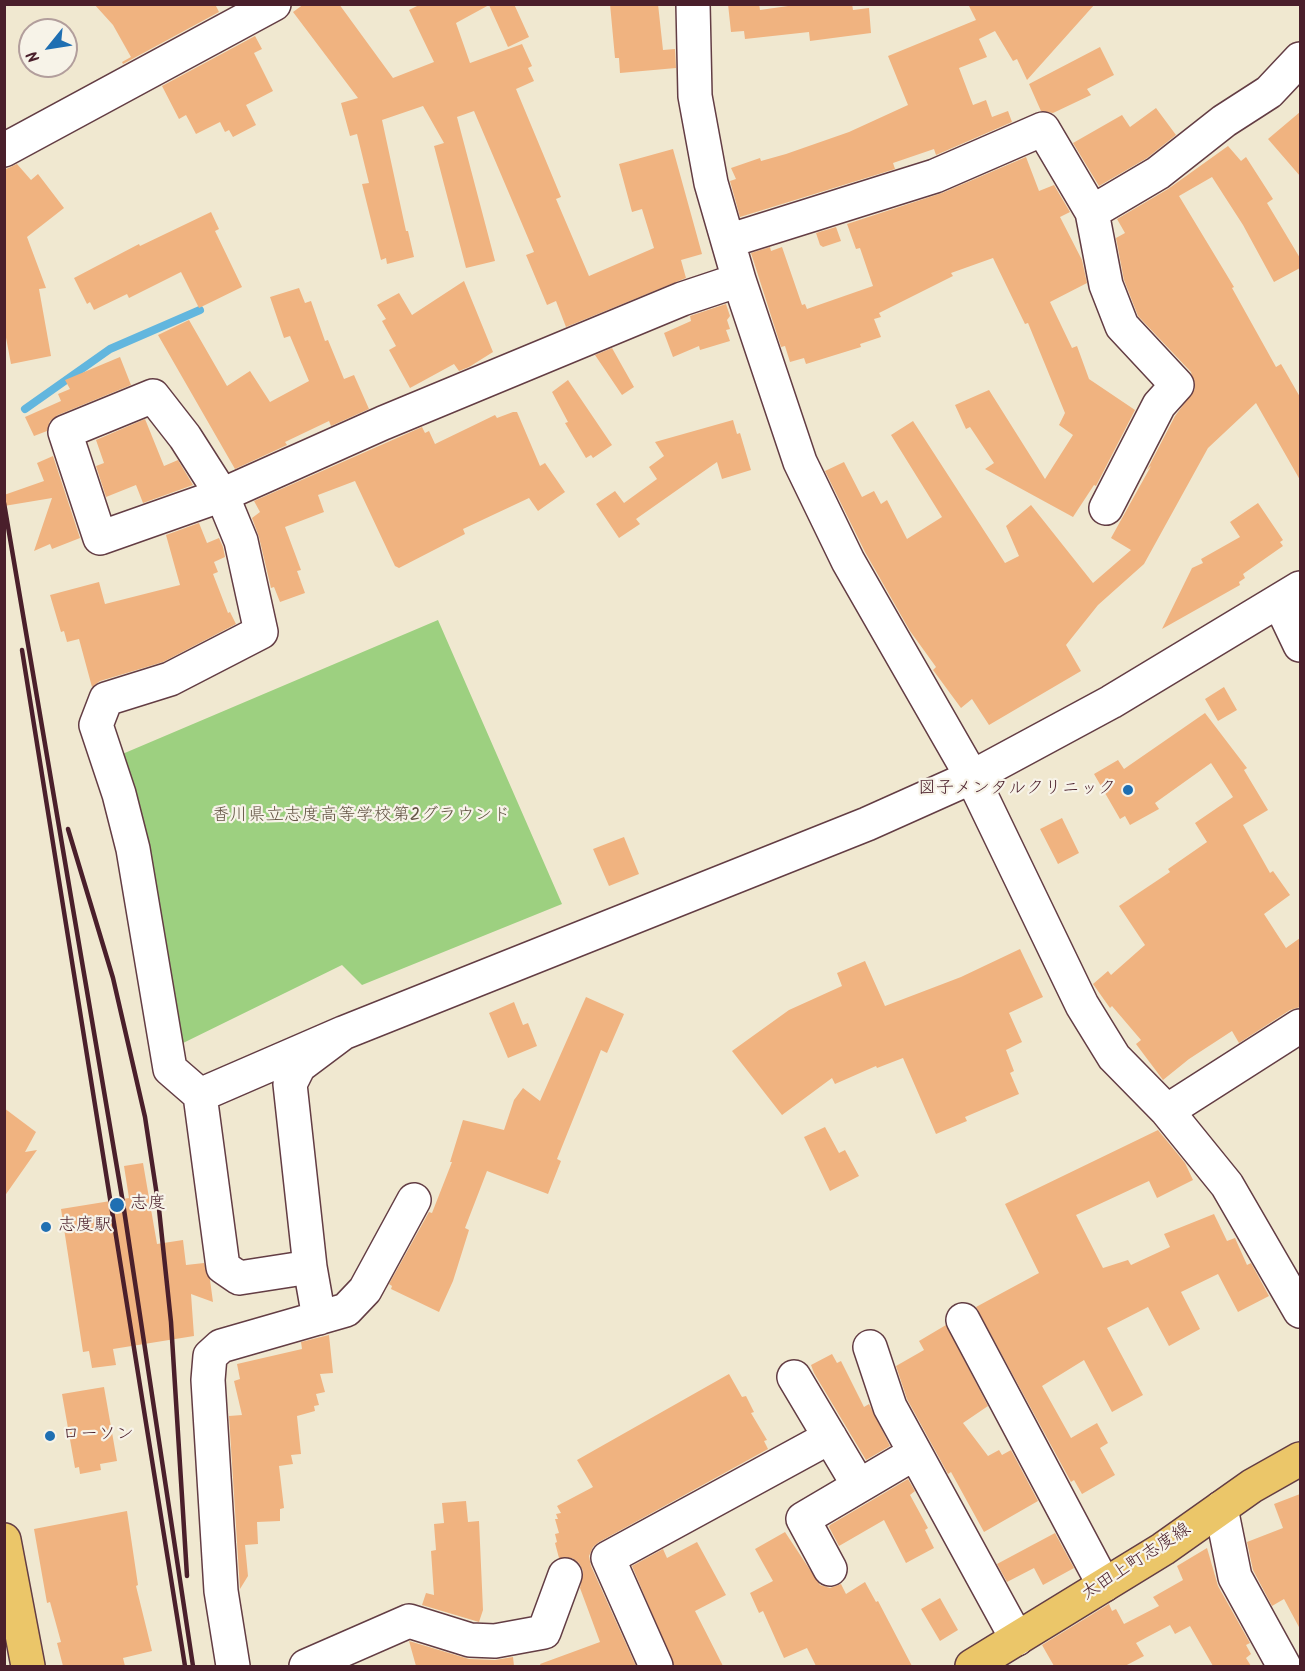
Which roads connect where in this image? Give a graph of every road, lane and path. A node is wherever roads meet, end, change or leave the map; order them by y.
1 (274, 4) edge
2 (693, 4) edge
3 (1300, 59) edge
4 (4, 150) edge
5 (1092, 212) junction
6 (728, 241) junction
7 (739, 280) junction
8 (222, 495) junction
9 (1106, 508) dead end
10 (1290, 595) edge
11 (1300, 645) edge
12 (972, 777) junction
13 (1300, 1026) edge
14 (343, 1033) junction
15 (200, 1095) junction
16 (1167, 1111) junction
17 (414, 1200) dead end
18 (309, 1267) junction
19 (1300, 1311) edge
20 (319, 1318) junction
21 (963, 1320) dead end
22 (870, 1347) dead end
23 (794, 1377) dead end
24 (830, 1437) junction
25 (915, 1453) junction
26 (1300, 1459) edge
27 (859, 1486) junction
28 (1221, 1508) junction
29 (4, 1540) edge
30 (830, 1569) dead end
31 (565, 1575) dead end
32 (1104, 1585) junction
33 (1017, 1639) junction
34 (28, 1666) edge
35 (232, 1666) edge
36 (306, 1666) edge
37 (656, 1666) edge
38 (972, 1666) edge
39 (1284, 1666) edge

1 - 4 street
2 - 6 street
3 - 5 street
5 - 6 street
5 - 9 street
6 - 7 street
7 - 8 street
7 - 12 street
8 - 8 street
8 - 15 street
10 - 11 street
10 - 12 street
12 - 14 street
12 - 16 street
13 - 16 street
14 - 15 street
14 - 18 street
15 - 18 street
16 - 19 street
17 - 20 street
18 - 20 street
20 - 35 street
21 - 32 street
22 - 25 street
23 - 24 street
24 - 27 street
24 - 37 street
25 - 27 street
25 - 33 street
26 - 28 main road, 太田上町志度線
27 - 30 street
28 - 32 main road, 太田上町志度線
28 - 39 street
29 - 34 main road
31 - 36 street
32 - 33 main road, 太田上町志度線
33 - 38 main road, 太田上町志度線

